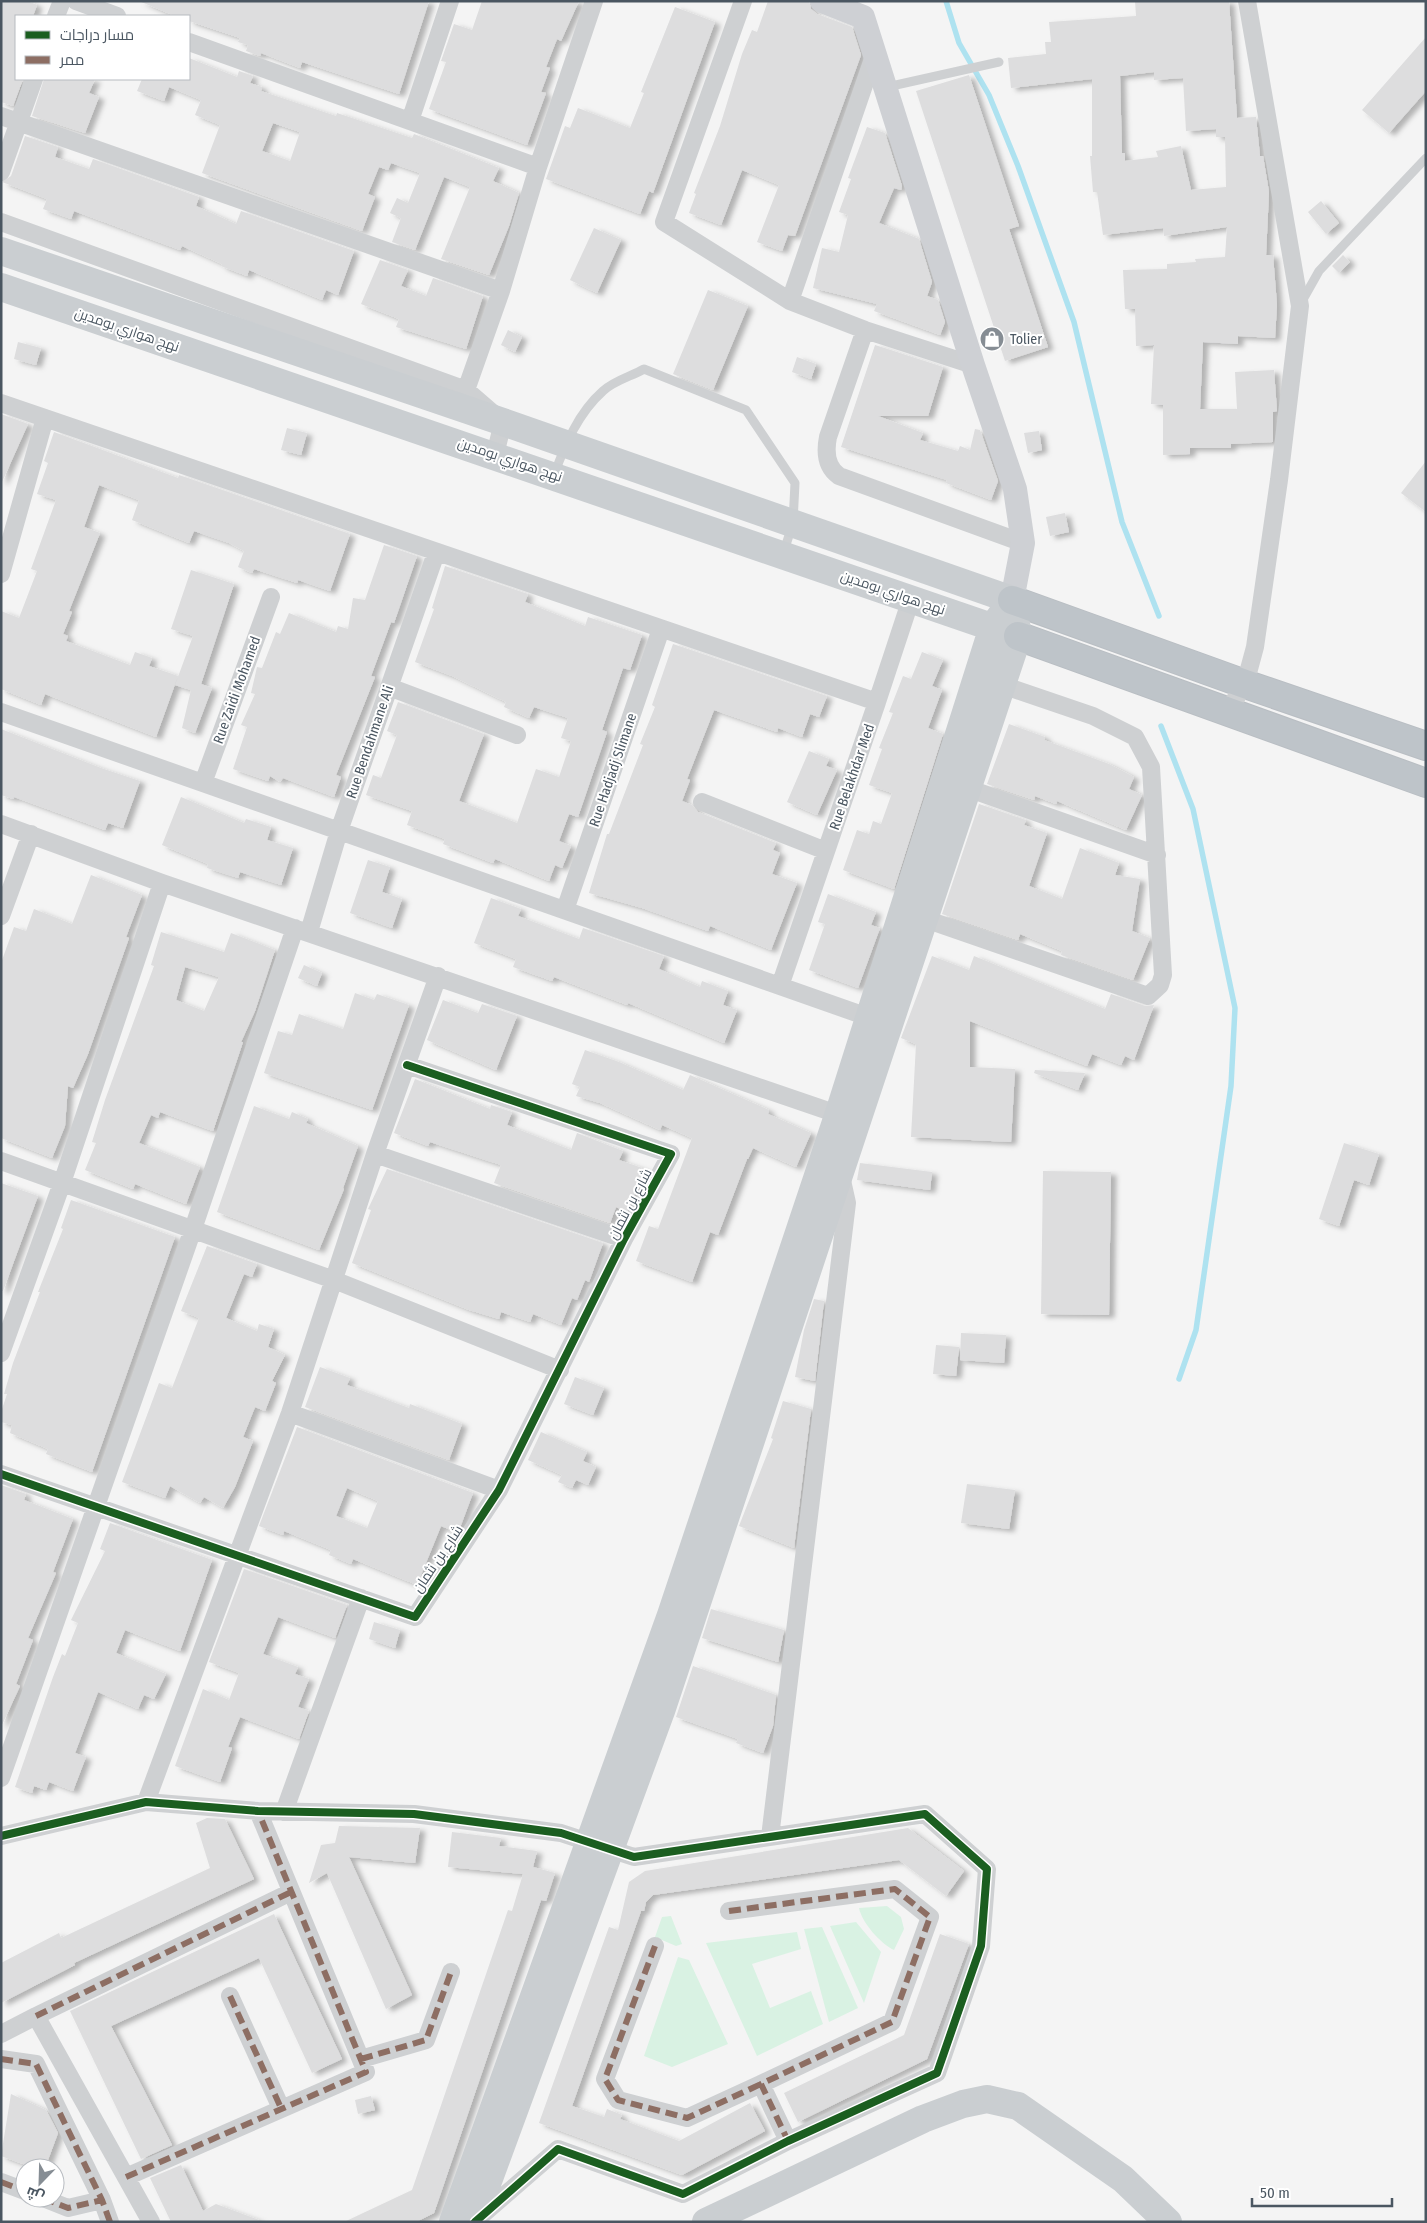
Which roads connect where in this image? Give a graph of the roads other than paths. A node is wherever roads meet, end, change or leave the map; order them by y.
1 (62, 1) edge
2 (76, 1) edge
3 (450, 1) edge
4 (594, 1) edge
5 (743, 1) edge
6 (822, 1) edge
7 (1247, 1) edge
8 (56, 15) edge
9 (114, 15) edge
10 (190, 42) edge
11 (874, 56) junction
12 (994, 63) dead end
13 (34, 80) edge
14 (884, 87) junction
15 (1, 116) edge
16 (410, 121) junction
17 (18, 122) junction
18 (1426, 158) edge
19 (538, 167) junction
20 (1, 172) edge
21 (1, 222) edge
22 (1, 252) edge
23 (1, 287) edge
24 (501, 290) junction
25 (790, 301) junction
26 (1300, 306) junction
27 (865, 330) junction
28 (973, 365) junction
29 (466, 390) junction
30 (1, 403) edge
31 (45, 418) junction
32 (503, 422) junction
33 (565, 445) junction
34 (496, 455) junction
35 (554, 475) junction
36 (793, 523) junction
37 (1023, 542) junction
38 (436, 553) junction
39 (782, 556) junction
40 (1, 574) edge
41 (271, 597) dead end
42 (910, 599) junction
43 (1012, 600) junction
44 (661, 629) junction
45 (1006, 632) junction
46 (1244, 684) junction
47 (1002, 685) junction
48 (389, 688) junction
49 (877, 702) junction
50 (1, 712) edge
51 (1227, 712) junction
52 (1357, 722) junction
53 (517, 734) dead end
54 (1426, 746) edge
55 (1346, 754) junction
56 (203, 783) junction
57 (1426, 783) edge
58 (967, 788) junction
59 (702, 802) dead end
60 (1, 824) edge
61 (338, 831) junction
62 (31, 834) junction
63 (826, 851) junction
64 (1157, 855) junction
65 (162, 883) junction
66 (565, 910) junction
67 (1, 916) edge
68 (924, 919) junction
69 (302, 930) junction
70 (438, 976) junction
71 (780, 986) junction
72 (868, 1017) junction
73 (407, 1065) junction
74 (847, 1117) junction
75 (375, 1154) junction
76 (1, 1161) edge
77 (840, 1168) junction
78 (62, 1183) junction
79 (193, 1228) junction
80 (624, 1239) junction
81 (334, 1280) junction
82 (1, 1354) edge
83 (560, 1370) junction
84 (290, 1413) junction
85 (1, 1474) edge
86 (499, 1490) junction
87 (96, 1507) junction
88 (236, 1556) junction
89 (361, 1598) junction
90 (1, 1778) edge
91 (146, 1802) junction
92 (258, 1811) junction
93 (284, 1812) junction
94 (1, 1836) edge
95 (770, 1837) junction
96 (600, 1846) junction
97 (291, 1892) junction
98 (729, 1911) dead end
99 (656, 1946) dead end
100 (451, 1972) dead end
101 (230, 1996) dead end
102 (36, 2016) junction
103 (1, 2034) edge
104 (1, 2059) edge
105 (361, 2059) junction
106 (761, 2084) junction
107 (281, 2108) junction
108 (788, 2141) junction
109 (126, 2177) junction
110 (1, 2182) edge
111 (15, 2187) edge
112 (102, 2200) junction
113 (65, 2207) edge
114 (462, 2221) edge
115 (110, 2222) edge
116 (151, 2222) edge
117 (706, 2222) edge
118 (1168, 2222) edge

1 - 8 street
2 - 9 street
3 - 16 street
4 - 19 street
5 - 25 street
6 - 11 street
7 - 26 street
10 - 16 street
11 - 14 street
11 - 25 street
12 - 14 lane
13 - 17 street
14 - 28 street
15 - 17 street
16 - 19 street
17 - 20 street
17 - 24 street
18 - 26 lane
19 - 24 street
21 - 29 street
22 - 32 main road
23 - 34 main road, نهج هواري بومدين
24 - 29 street
25 - 27 street
26 - 46 street
27 - 28 street
27 - 37 street
28 - 37 street
29 - 32 street
30 - 31 street
31 - 38 street
31 - 40 street
32 - 33 main road
32 - 34 street
33 - 35 lane
33 - 36 main road
33 - 36 lane
34 - 35 main road, نهج هواري بومدين
35 - 39 main road, نهج هواري بومدين
36 - 39 lane
36 - 43 main road
37 - 43 street
38 - 44 street
38 - 48 street, Rue Bendahmane Ali
39 - 42 main road, نهج هواري بومدين
41 - 56 street, Rue Zaidi Mohamed
42 - 45 main road, نهج هواري بومدين
42 - 49 street, Rue Belakhdar Med
43 - 45 main road
43 - 46 highway
44 - 49 street
44 - 66 street, Rue Hadjadj Slimane
45 - 47 main road
45 - 51 highway
45 - 72 main road
46 - 51 street
46 - 52 highway
47 - 58 main road
47 - 64 street
48 - 53 street
48 - 61 street, Rue Bendahmane Ali
49 - 63 street, Rue Belakhdar Med
50 - 56 street
51 - 55 highway
52 - 54 highway
52 - 55 highway
55 - 57 highway
56 - 61 street
58 - 64 street
58 - 68 main road
59 - 63 street
60 - 62 street
61 - 66 street
61 - 69 street, Rue Bendahmane Ali
62 - 65 street
62 - 67 street
63 - 71 street, Rue Belakhdar Med
64 - 68 street
65 - 69 street
65 - 78 street
66 - 71 street
68 - 74 main road
69 - 70 street
69 - 79 street, Rue Bendahmane Ali
70 - 73 street
70 - 74 street
71 - 72 street
72 - 74 main road
73 - 75 street
73 - 80 street, شارع بن نثمان
74 - 77 main road
74 - 96 main road
75 - 80 street
75 - 81 street
76 - 78 street
77 - 95 street
77 - 96 main road
78 - 79 street
78 - 82 street
79 - 81 street
79 - 87 street, Rue Bendahmane Ali
80 - 83 street, شارع بن نثمان
81 - 83 street
81 - 84 street
83 - 86 street, شارع بن نثمان
84 - 86 street
84 - 88 street
85 - 87 street, شارع بن نثمان
86 - 89 street, شارع بن نثمان
87 - 88 street, شارع بن نثمان
87 - 90 street, Rue Bendahmane Ali
88 - 89 street, شارع بن نثمان
88 - 91 street
89 - 93 street
91 - 92 street
91 - 94 street
92 - 93 street
92 - 97 street
93 - 96 street
95 - 96 street
95 - 108 street
96 - 114 main road
97 - 102 street
97 - 105 street
98 - 106 street
99 - 106 street
100 - 105 street
101 - 107 street
102 - 103 street
102 - 109 street
104 - 112 street
105 - 107 street
106 - 108 street
107 - 109 street
108 - 114 street
109 - 116 street
110 - 111 street
112 - 113 street
112 - 115 street
117 - 118 main road

